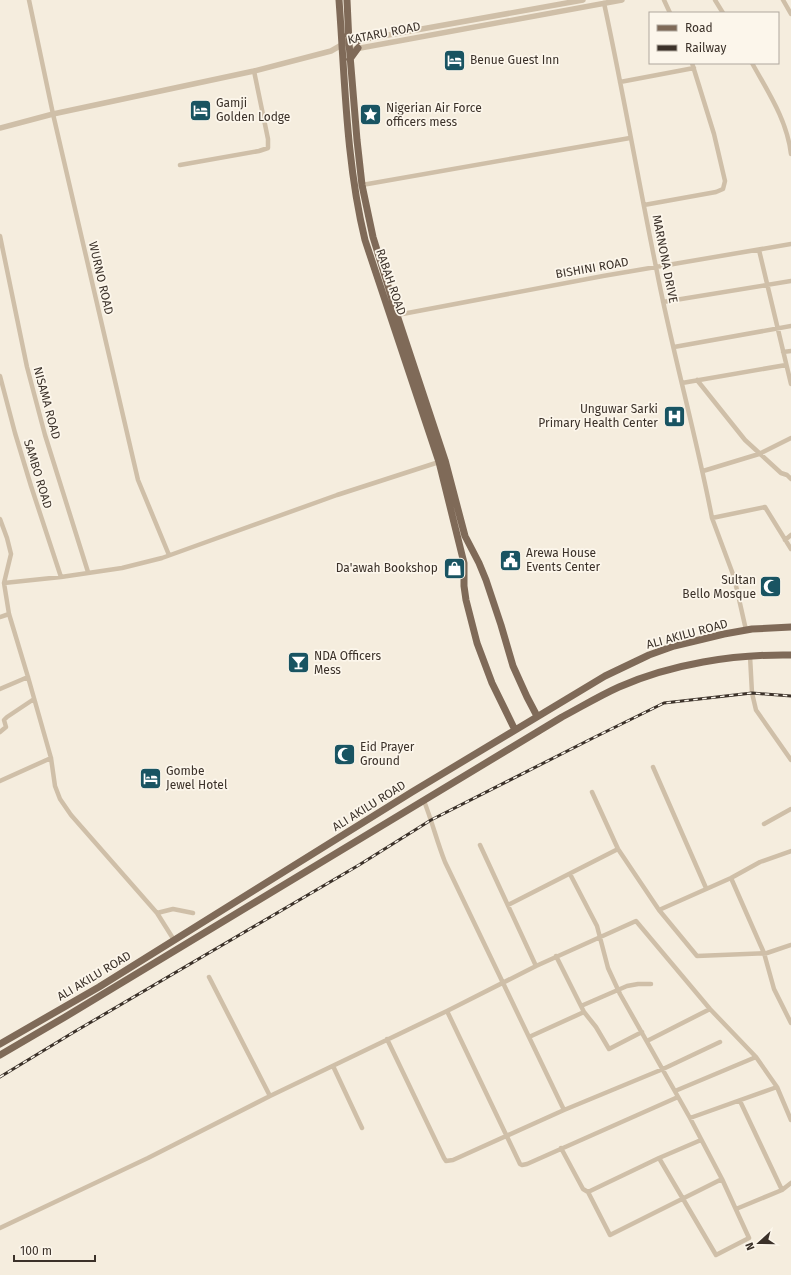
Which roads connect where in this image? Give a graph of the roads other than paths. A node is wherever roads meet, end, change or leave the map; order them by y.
1 (29, 0) edge
2 (339, 0) edge
3 (347, 0) edge
4 (583, 0) edge
5 (622, 0) edge
6 (664, 0) edge
7 (715, 0) edge
8 (783, 0) edge
9 (604, 3) junction
10 (670, 12) edge
11 (722, 12) edge
12 (791, 14) edge
13 (348, 35) junction
14 (358, 45) junction
15 (346, 47) junction
16 (350, 60) junction
17 (753, 64) edge
18 (693, 65) edge
19 (254, 71) junction
20 (620, 82) junction
21 (53, 114) junction
22 (0, 128) edge
23 (630, 138) junction
24 (791, 154) edge
25 (180, 165) dead end
26 (362, 185) junction
27 (644, 206) junction
28 (0, 236) edge
29 (791, 244) edge
30 (759, 250) junction
31 (656, 268) junction
32 (791, 282) edge
33 (767, 286) junction
34 (663, 302) junction
35 (396, 315) junction
36 (791, 326) edge
37 (777, 329) junction
38 (674, 346) junction
39 (791, 351) edge
40 (783, 352) junction
41 (786, 365) junction
42 (0, 376) edge
43 (697, 380) junction
44 (682, 383) junction
45 (791, 384) edge
46 (791, 438) edge
47 (759, 454) junction
48 (439, 462) junction
49 (703, 472) junction
50 (790, 476) edge
51 (712, 518) junction
52 (0, 519) edge
53 (791, 535) edge
54 (785, 540) junction
55 (791, 549) edge
56 (169, 555) junction
57 (88, 572) junction
58 (61, 577) junction
59 (4, 583) junction
60 (9, 614) junction
61 (0, 617) edge
62 (791, 627) edge
63 (746, 630) junction
64 (791, 655) edge
65 (750, 656) junction
66 (28, 677) junction
67 (0, 689) edge
68 (34, 699) junction
69 (537, 716) junction
70 (515, 730) junction
71 (0, 732) edge
72 (51, 758) junction
73 (791, 760) edge
74 (652, 767) dead end
75 (0, 782) edge
76 (592, 792) dead end
77 (424, 801) junction
78 (791, 809) edge
79 (764, 824) dead end
80 (480, 845) dead end
81 (618, 849) junction
82 (791, 851) edge
83 (570, 874) junction
84 (731, 878) junction
85 (706, 888) junction
86 (508, 905) junction
87 (659, 910) junction
88 (157, 912) junction
89 (193, 913) dead end
90 (601, 937) junction
91 (174, 940) junction
92 (791, 945) edge
93 (764, 953) junction
94 (556, 956) junction
95 (536, 966) junction
96 (209, 977) dead end
97 (503, 982) junction
98 (651, 984) dead end
99 (618, 991) junction
100 (581, 1006) junction
101 (61, 1009) junction
102 (710, 1009) junction
103 (447, 1011) junction
104 (584, 1012) junction
105 (65, 1017) junction
106 (791, 1023) edge
107 (642, 1032) junction
108 (529, 1037) junction
109 (388, 1039) junction
110 (647, 1041) junction
111 (720, 1042) dead end
112 (0, 1044) edge
113 (0, 1055) edge
114 (756, 1057) junction
115 (333, 1066) junction
116 (663, 1069) junction
117 (778, 1086) junction
118 (675, 1091) junction
119 (270, 1096) junction
120 (678, 1097) junction
121 (740, 1101) junction
122 (564, 1110) junction
123 (690, 1118) junction
124 (791, 1120) edge
125 (362, 1128) dead end
126 (507, 1135) junction
127 (701, 1140) junction
128 (562, 1148) junction
129 (659, 1158) junction
130 (722, 1179) junction
131 (791, 1183) edge
132 (782, 1190) junction
133 (588, 1192) junction
134 (682, 1199) junction
135 (736, 1209) junction
136 (0, 1228) edge

1 - 21 street, WURNO ROAD
2 - 15 main road, RABAH ROAD
3 - 13 main road, RABAH ROAD
4 - 14 street, KATARU ROAD
5 - 9 street, KATARU ROAD
6 - 10 street
7 - 11 street
8 - 12 street
9 - 14 street, KATARU ROAD
9 - 20 street, MARNONA DRIVE
13 - 14 main road
13 - 15 main road, RABAH ROAD
14 - 15 street, KATARU ROAD
14 - 16 main road
15 - 16 main road, RABAH ROAD
15 - 19 street, KATARU ROAD
15 - 48 main road, RABAH ROAD
16 - 26 main road, RABAH ROAD
17 - 24 street
18 - 20 street
18 - 27 street
19 - 21 street, KATARU ROAD
19 - 25 street
20 - 23 street, MARNONA DRIVE
21 - 22 street, KATARU ROAD
21 - 56 street, WURNO ROAD
23 - 26 street
23 - 27 street, MARNONA DRIVE
26 - 35 main road, RABAH ROAD
27 - 31 street, MARNONA DRIVE
28 - 57 street, NISAMA ROAD
29 - 30 street, BISHINI ROAD
30 - 31 street, BISHINI ROAD
30 - 33 street
31 - 34 street, MARNONA DRIVE
31 - 35 street, BISHINI ROAD
32 - 33 street
33 - 34 street
33 - 37 street
34 - 38 street, MARNONA DRIVE
35 - 69 main road, RABAH ROAD
36 - 37 street
37 - 38 street
37 - 40 street
38 - 44 street, MARNONA DRIVE
39 - 40 street
40 - 41 street
41 - 43 street
41 - 45 street
42 - 58 street, SAMBO ROAD
43 - 44 street
43 - 47 street
44 - 49 street, MARNONA DRIVE
46 - 47 street
47 - 49 street
47 - 50 street
48 - 56 street
48 - 70 main road, RABAH ROAD
49 - 51 street, MARNONA DRIVE
51 - 54 street
51 - 63 street, MARNONA DRIVE
52 - 59 street
53 - 54 street
54 - 55 street
56 - 57 street
57 - 58 street
58 - 59 street
59 - 60 street
60 - 61 street
60 - 66 street
62 - 63 main road, ALI AKILU ROAD
63 - 69 main road, ALI AKILU ROAD
64 - 65 main road, ALI AKILU ROAD
65 - 73 street
65 - 77 main road, ALI AKILU ROAD
66 - 67 street
66 - 68 street
68 - 71 street
68 - 72 street
69 - 70 main road, ALI AKILU ROAD
70 - 91 main road, ALI AKILU ROAD
72 - 75 street
72 - 88 street
74 - 85 street
76 - 81 street
77 - 97 street
77 - 105 main road, ALI AKILU ROAD
78 - 79 street
80 - 86 street
81 - 83 street
81 - 87 street
82 - 84 street
83 - 86 street
83 - 90 street
84 - 85 street
84 - 93 street
85 - 87 street
86 - 95 street
87 - 93 street
88 - 89 street
88 - 91 street
90 - 94 street
90 - 99 street
90 - 102 street
91 - 101 main road, ALI AKILU ROAD
92 - 93 street
93 - 106 street
94 - 95 street
94 - 100 street
95 - 97 street
96 - 119 street
97 - 103 street
97 - 108 street
98 - 99 street
99 - 100 street
99 - 107 street
100 - 104 street
101 - 105 main road
101 - 112 main road, ALI AKILU ROAD
102 - 110 street
102 - 114 street
103 - 109 street
103 - 126 street
104 - 107 street
104 - 108 street
105 - 113 main road, ALI AKILU ROAD
107 - 110 street
108 - 122 street
109 - 115 street
109 - 126 street
110 - 116 street
111 - 116 street
114 - 117 street
114 - 118 street
115 - 119 street
115 - 125 street
116 - 118 street
116 - 122 street
117 - 121 street
117 - 124 street
118 - 120 street
119 - 136 street
120 - 123 street
120 - 128 street
121 - 123 street
121 - 132 street
122 - 126 street
123 - 127 street
126 - 128 street
127 - 129 street
127 - 130 street
128 - 133 street
129 - 133 street
129 - 134 street
130 - 134 street
130 - 135 street
131 - 132 street
132 - 135 street
133 - 134 street
134 - 135 street

